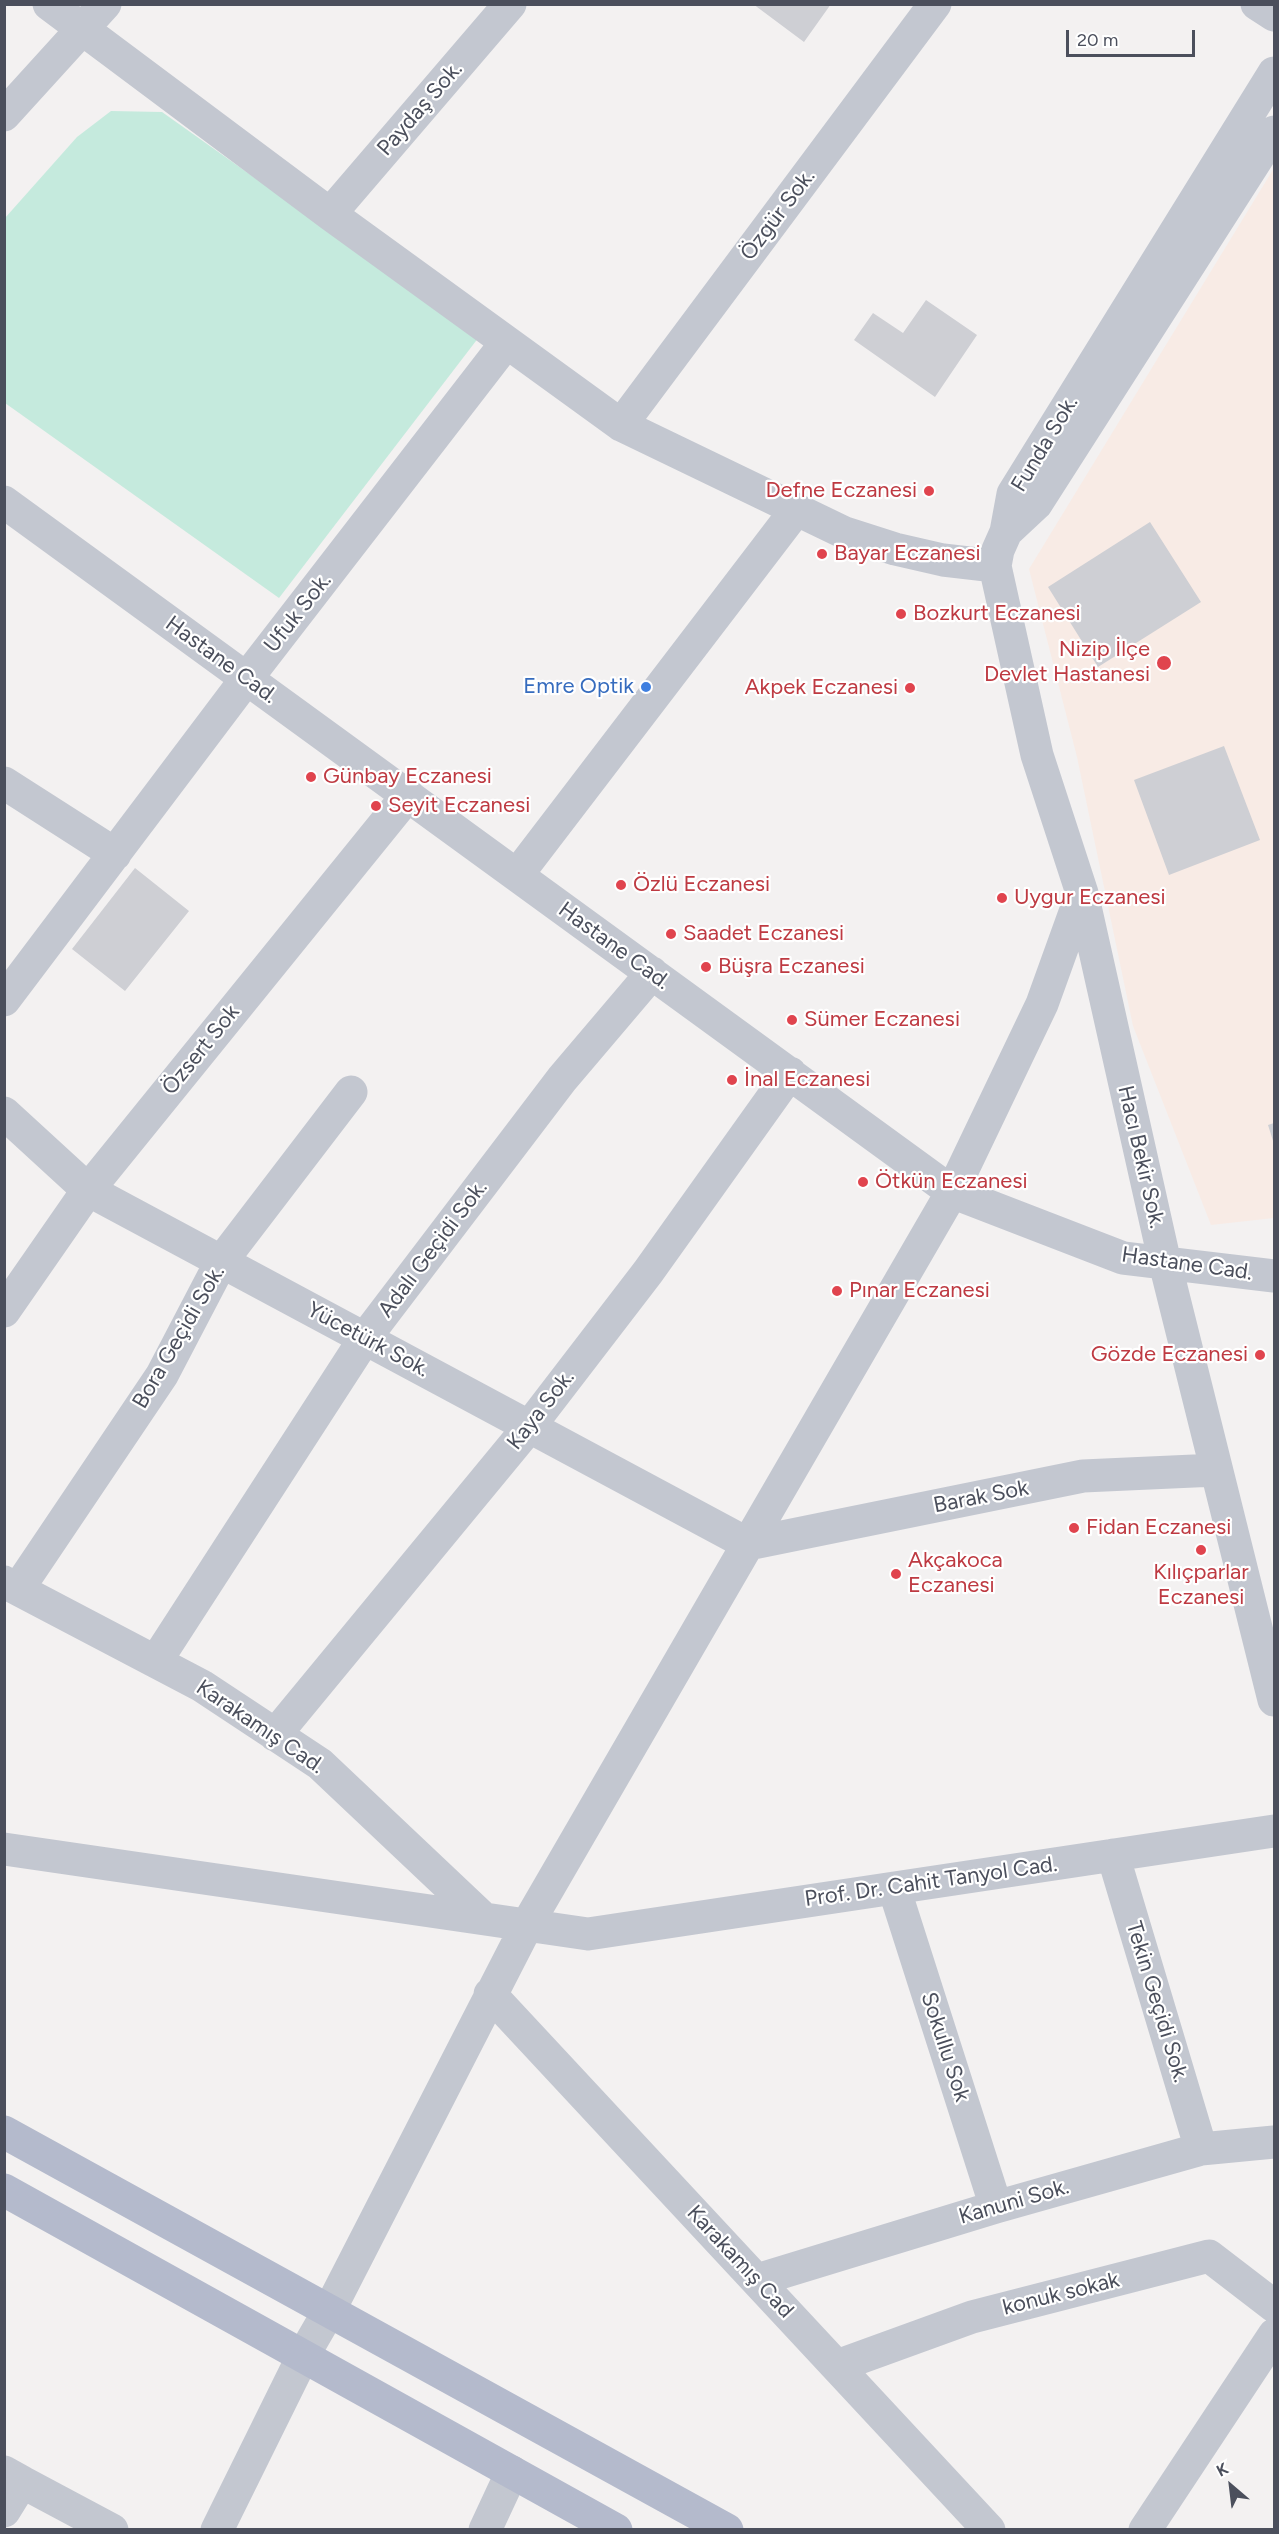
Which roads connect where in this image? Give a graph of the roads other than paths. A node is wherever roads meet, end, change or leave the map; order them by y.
1 (49, 4) edge
2 (105, 4) edge
3 (510, 4) edge
4 (935, 4) edge
5 (1257, 4) edge
6 (1275, 15) edge
7 (81, 31) junction
8 (1275, 73) edge
9 (4, 115) edge
10 (1275, 132) edge
11 (330, 214) junction
12 (507, 343) junction
13 (621, 425) junction
14 (4, 502) edge
15 (796, 510) junction
16 (1006, 532) junction
17 (995, 566) junction
18 (247, 678) junction
19 (4, 783) edge
20 (408, 795) junction
21 (115, 854) junction
22 (517, 875) junction
23 (1082, 893) junction
24 (652, 973) junction
25 (4, 1000) edge
26 (790, 1073) junction
27 (351, 1092) dead end
28 (4, 1113) edge
29 (88, 1190) junction
30 (952, 1192) junction
31 (221, 1262) junction
32 (1165, 1263) junction
33 (1275, 1276) edge
34 (4, 1311) edge
35 (365, 1338) junction
36 (529, 1427) junction
37 (1216, 1470) junction
38 (748, 1544) junction
39 (11, 1586) edge
40 (156, 1661) junction
41 (1275, 1700) edge
42 (275, 1735) junction
43 (1275, 1831) edge
44 (4, 1849) edge
45 (1113, 1855) junction
46 (894, 1888) junction
47 (483, 1918) junction
48 (527, 1925) junction
49 (490, 1994) junction
50 (4, 2132) edge
51 (1275, 2142) edge
52 (1201, 2149) junction
53 (4, 2190) edge
54 (996, 2207) junction
55 (757, 2280) junction
56 (1275, 2306) edge
57 (329, 2311) junction
58 (1275, 2335) edge
59 (303, 2356) junction
60 (837, 2366) junction
61 (1264, 2373) edge
62 (512, 2472) junction
63 (13, 2477) edge
64 (4, 2511) edge
65 (112, 2529) edge
66 (217, 2529) edge
67 (484, 2529) edge
68 (616, 2529) edge
69 (727, 2529) edge
70 (989, 2529) edge
71 (1145, 2529) edge

1 - 7 street
2 - 7 street
3 - 11 street, Paydaş Sok.
4 - 13 street, Özgür Sok.
5 - 6 street
7 - 9 street
7 - 11 street
8 - 16 street, Funda Sok.
10 - 16 street, Funda Sok.
11 - 12 street
12 - 13 street
12 - 18 street, Ufuk Sok.
13 - 15 street
14 - 18 street, Hastane Cad.
15 - 17 street
15 - 22 street
16 - 17 street
17 - 23 street, Hacı Bekir Sok.
18 - 20 street, Hastane Cad.
18 - 21 street, Ufuk Sok.
19 - 21 street
20 - 22 street, Hastane Cad.
20 - 29 street, Özsert Sok
21 - 25 street, Ufuk Sok.
22 - 24 street, Hastane Cad.
23 - 30 street
23 - 32 street, Hacı Bekir Sok.
24 - 26 street, Hastane Cad.
24 - 35 street, Adalı Geçidi Sok.
26 - 30 street, Hastane Cad.
26 - 36 street, Kaya Sok.
27 - 31 street, Bora Geçidi Sok.
28 - 29 street, Yücetürk Sok.
29 - 31 street, Yücetürk Sok.
29 - 34 street, Özsert Sok
30 - 32 street, Hastane Cad.
30 - 38 street
31 - 35 street, Yücetürk Sok.
31 - 39 street, Bora Geçidi Sok.
32 - 33 street, Hastane Cad.
32 - 37 street, Hacı Bekir Sok.
35 - 36 street, Yücetürk Sok.
35 - 40 street, Adalı Geçidi Sok.
36 - 38 street, Yücetürk Sok.
36 - 42 street, Kaya Sok.
37 - 38 street, Barak Sok
37 - 41 street, Hacı Bekir Sok.
38 - 48 street
39 - 40 street, Karakamış Cad.
40 - 42 street, Karakamış Cad.
42 - 47 street, Karakamış Cad.
43 - 45 street, Prof. Dr. Cahit Tanyol Cad.
44 - 47 street, Prof. Dr. Cahit Tanyol Cad.
45 - 46 street, Prof. Dr. Cahit Tanyol Cad.
45 - 52 street, Tekin Geçidi Sok.
46 - 48 street, Prof. Dr. Cahit Tanyol Cad.
46 - 54 street, Sokullu Sok
47 - 48 street, Prof. Dr. Cahit Tanyol Cad.
48 - 49 street
49 - 55 street, Karakamış Cad
49 - 57 street
50 - 57 main road
51 - 52 street, Kanuni Sok.
52 - 54 street, Kanuni Sok.
53 - 59 main road
54 - 55 street, Kanuni Sok.
55 - 60 street, Karakamış Cad
56 - 60 street, konuk sokak
57 - 59 street
57 - 69 main road
58 - 61 street
59 - 62 main road
59 - 66 street
60 - 70 street, Karakamış Cad
61 - 71 street
62 - 67 street
62 - 68 main road
63 - 64 street
63 - 65 street

